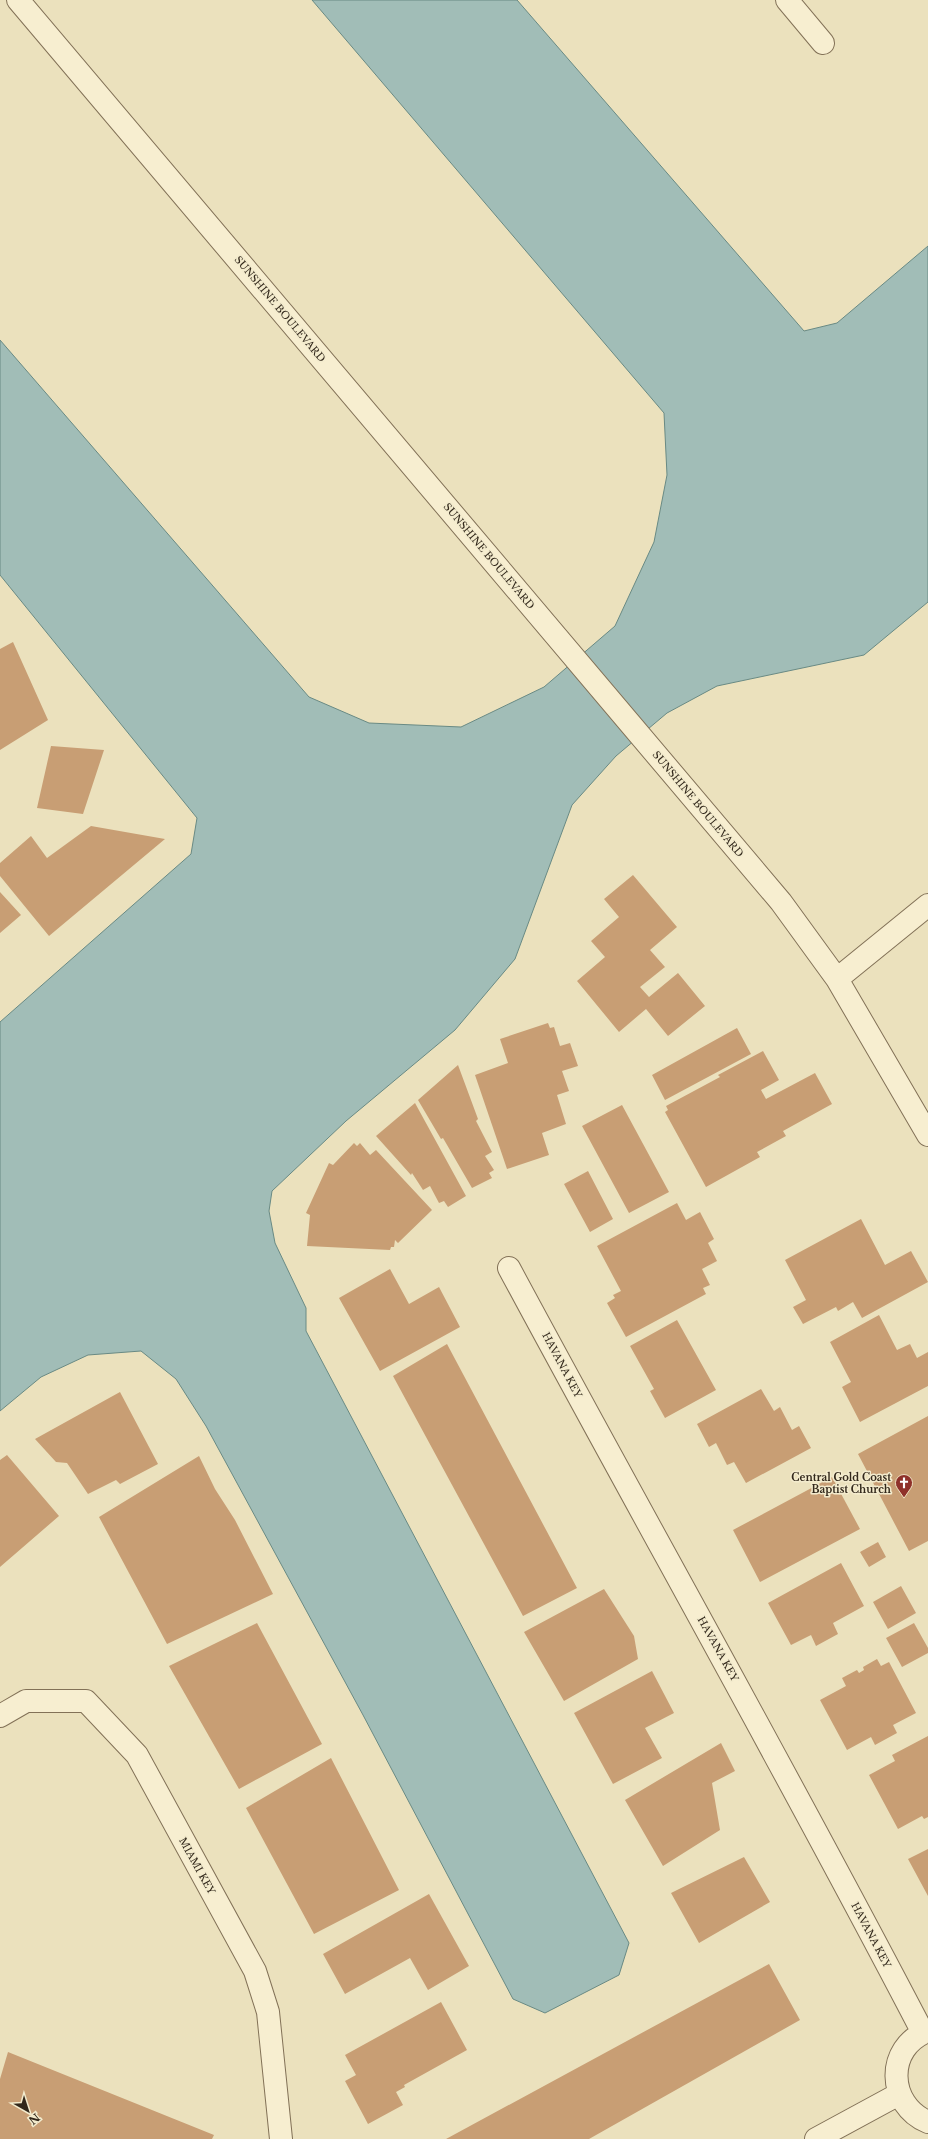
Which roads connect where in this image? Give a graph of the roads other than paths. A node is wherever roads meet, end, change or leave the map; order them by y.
1 (18, 0) edge
2 (787, 0) edge
3 (823, 43) dead end
4 (928, 905) edge
5 (837, 980) junction
6 (928, 1135) edge
7 (510, 1268) dead end
8 (0, 1716) edge
9 (925, 2032) edge
10 (899, 2094) junction
11 (928, 2122) edge
12 (281, 2139) edge
13 (816, 2139) edge

1 - 5 street, SUNSHINE BOULEVARD
2 - 3 street
4 - 5 street
5 - 6 street, SUNSHINE BOULEVARD
7 - 9 street, HAVANA KEY
8 - 12 street, MIAMI KEY
9 - 10 street
10 - 11 street
10 - 13 street

